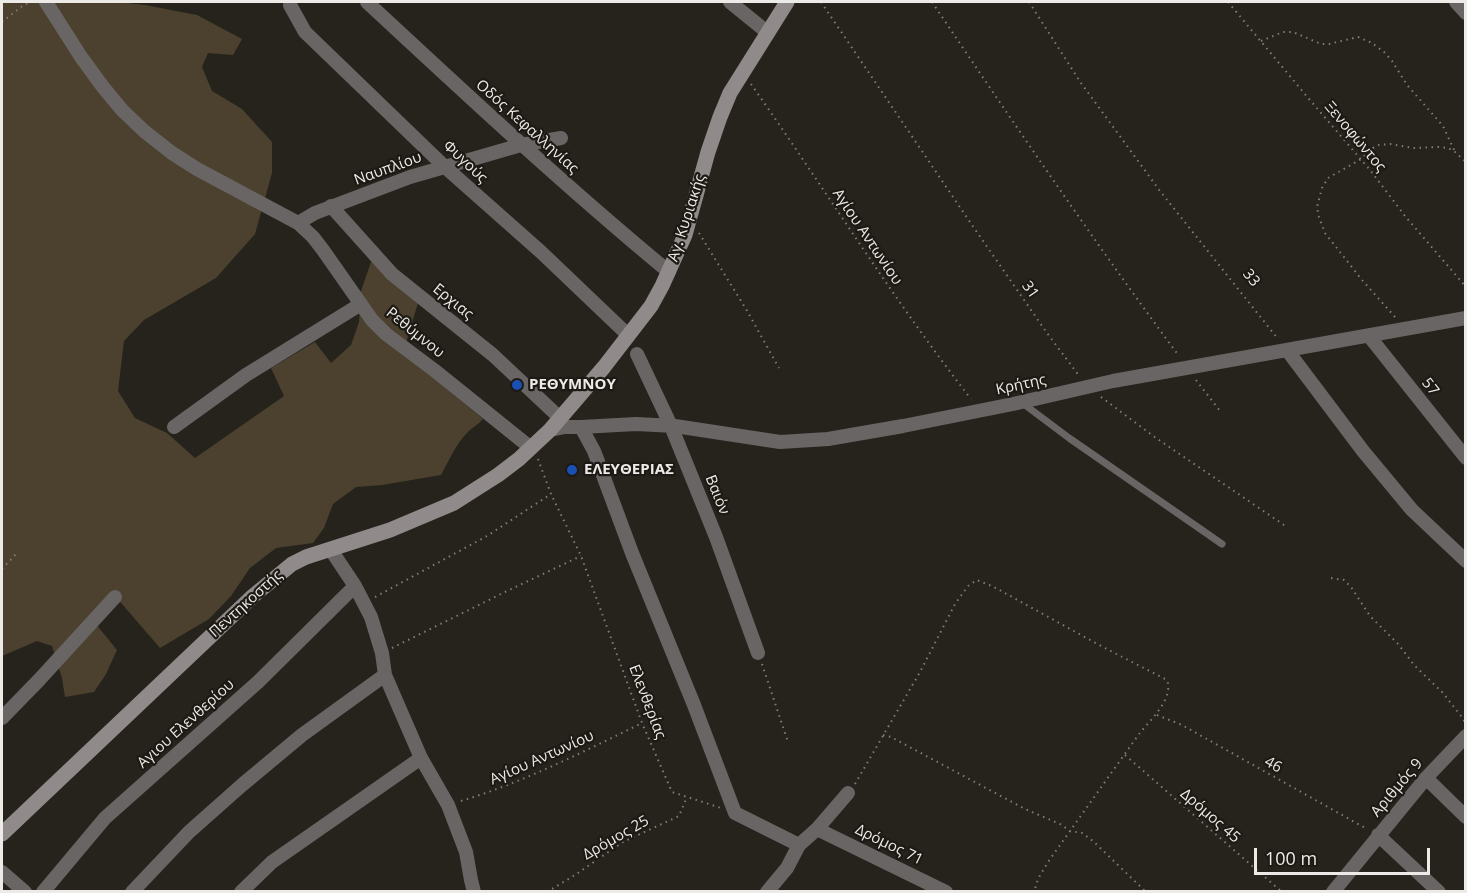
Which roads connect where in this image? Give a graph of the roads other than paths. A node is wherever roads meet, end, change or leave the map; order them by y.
1 (46, 2) edge
2 (368, 2) edge
3 (730, 2) edge
4 (787, 2) edge
5 (1456, 2) edge
6 (290, 5) dead end
7 (1466, 13) edge
8 (767, 32) junction
9 (561, 138) dead end
10 (521, 145) junction
11 (445, 167) junction
12 (331, 206) junction
13 (298, 224) junction
14 (669, 272) junction
15 (361, 304) junction
16 (1466, 318) edge
17 (628, 334) junction
18 (1369, 336) junction
19 (1287, 350) junction
20 (637, 354) dead end
21 (1021, 402) junction
22 (560, 418) junction
23 (670, 426) junction
24 (174, 427) dead end
25 (581, 427) junction
26 (550, 430) junction
27 (531, 448) junction
28 (1466, 458) edge
29 (1222, 544) dead end
30 (331, 550) junction
31 (1466, 561) edge
32 (355, 586) junction
33 (116, 597) dead end
34 (758, 653) road end
35 (385, 675) junction
36 (2, 718) edge
37 (1466, 736) edge
38 (421, 758) junction
39 (1426, 778) junction
40 (848, 794) road end
41 (1466, 817) edge
42 (817, 829) junction
43 (2, 834) edge
44 (1378, 835) junction
45 (799, 845) junction
46 (2, 872) edge
47 (25, 891) edge
48 (43, 891) edge
49 (132, 891) edge
50 (241, 891) edge
51 (474, 891) edge
52 (768, 891) edge
53 (946, 891) edge
54 (1334, 891) edge
55 (1438, 891) edge

1 - 13 street, Ρεθύμνου
2 - 10 street, Οδός Κεφαλληνίας
3 - 8 street
4 - 8 street, Αγ. Κυριακής
5 - 7 street
6 - 11 street, Φυγούς
8 - 14 street, Αγ. Κυριακής
9 - 10 street, Ναυπλίου
10 - 11 street, Ναυπλίου
10 - 14 street, Οδός Κεφαλληνίας
11 - 12 street, Ναυπλίου
11 - 17 street, Φυγούς
12 - 13 street, Ναυπλίου
12 - 22 street, Ερχιας
13 - 15 street, Ρεθύμνου
14 - 17 street, Αγ. Κυριακής
15 - 24 street
15 - 27 street, Ρεθύμνου
16 - 18 street, Κρήτης
17 - 22 street, Αγ. Κυριακής
18 - 19 street, Κρήτης
18 - 28 street, 57
19 - 21 street, Κρήτης
19 - 31 street
20 - 23 street, Βαιόν
21 - 23 street, Κρήτης
21 - 29 lane
22 - 26 street, Πεντηκοστής
23 - 25 street, Κρήτης
23 - 34 street, Βαιόν
25 - 26 street, Κρήτης
25 - 45 street
26 - 27 street, Πεντηκοστής
27 - 30 street, Πεντηκοστής
30 - 32 street
30 - 43 street, Πεντηκοστής
32 - 35 street
32 - 48 street, Αγιου Ελενθερίου
33 - 36 street
35 - 38 street
35 - 49 street
37 - 39 street, Αριθμός 9
38 - 50 street
38 - 51 street
39 - 41 street
39 - 44 street, Αριθμός 9
40 - 42 street
42 - 45 street
42 - 53 street, Δρόμος 71
44 - 54 street, Αριθμός 9
44 - 55 street
45 - 52 street
46 - 47 street

